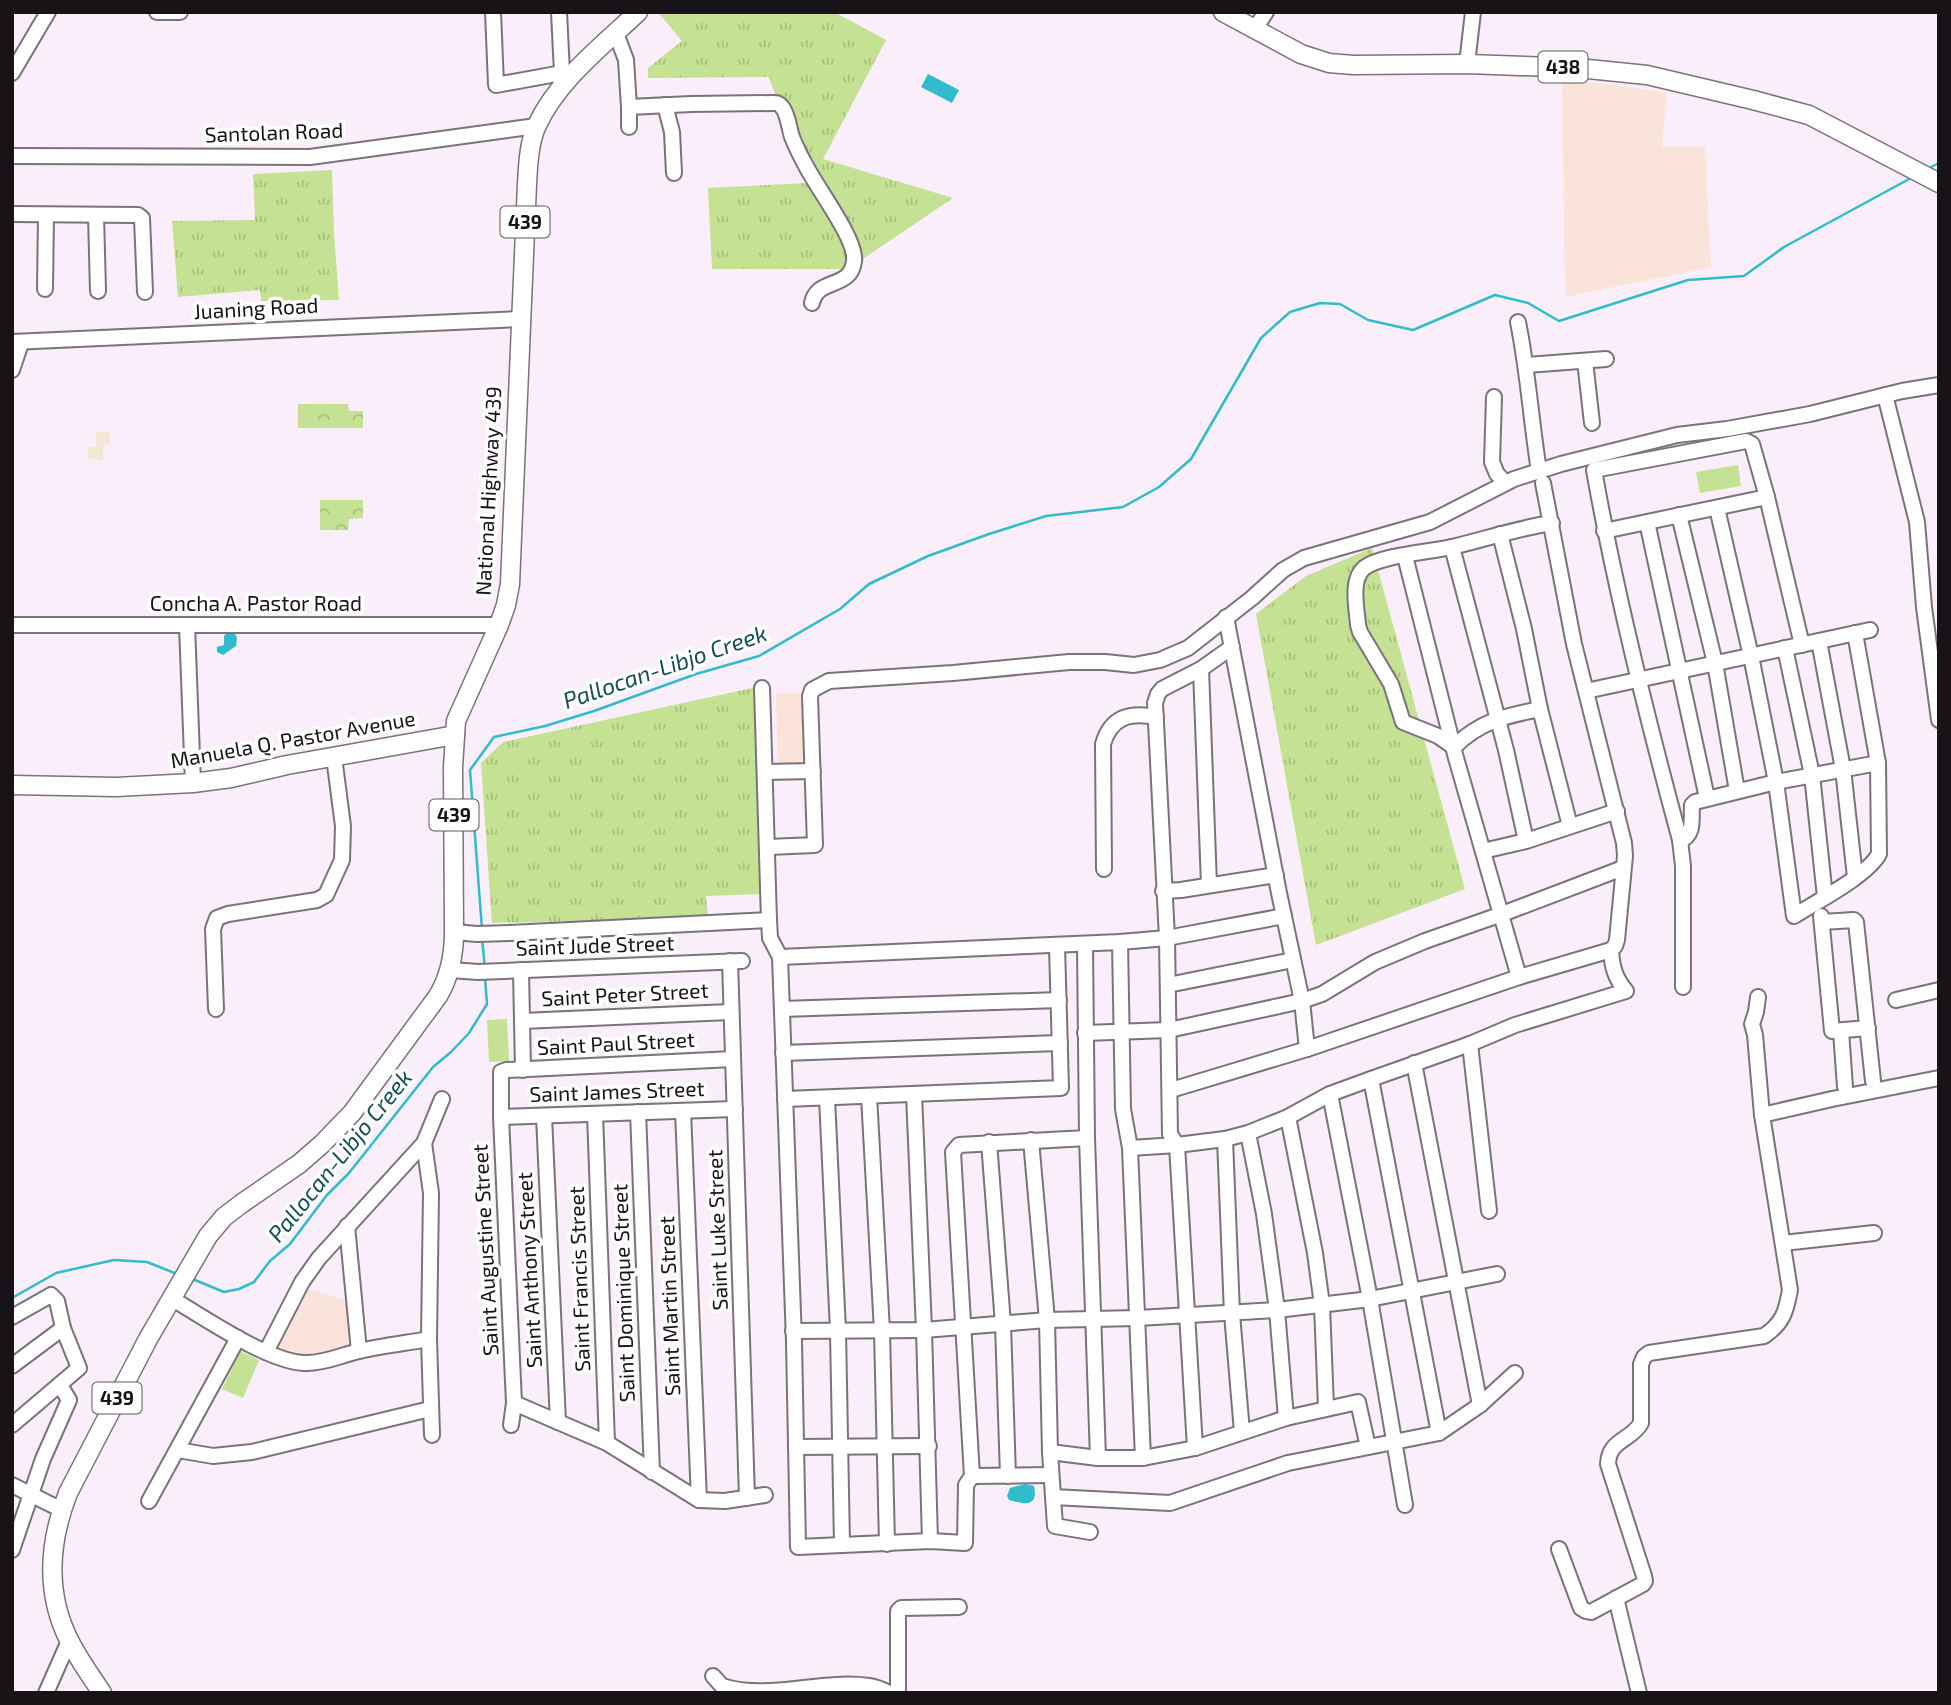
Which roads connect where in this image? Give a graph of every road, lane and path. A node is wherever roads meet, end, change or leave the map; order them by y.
1 (48, 12) edge
2 (157, 12) edge
3 (180, 12) edge
4 (493, 12) edge
5 (559, 12) edge
6 (637, 12) edge
7 (1223, 12) edge
8 (1266, 12) edge
9 (1473, 12) edge
10 (1254, 30) junction
11 (616, 33) junction
12 (1467, 64) junction
13 (12, 73) edge
14 (567, 74) junction
15 (665, 105) junction
16 (629, 107) junction
17 (536, 126) junction
18 (629, 127) dead end
19 (12, 156) edge
20 (674, 173) dead end
21 (1934, 181) edge
22 (12, 214) edge
23 (46, 215) junction
24 (96, 215) junction
25 (45, 289) dead end
26 (98, 291) dead end
27 (145, 292) dead end
28 (812, 303) dead end
29 (521, 319) junction
30 (1518, 323) dead end
31 (17, 343) edge
32 (1606, 359) dead end
33 (1585, 361) junction
34 (1527, 365) junction
35 (12, 370) edge
36 (1939, 385) edge
37 (1885, 395) junction
38 (1494, 397) dead end
39 (1592, 423) dead end
40 (1541, 477) junction
41 (1506, 483) junction
42 (1767, 497) junction
43 (1717, 508) junction
44 (1679, 516) junction
45 (1647, 522) junction
46 (1552, 523) junction
47 (1604, 531) junction
48 (1500, 534) junction
49 (1452, 547) junction
50 (1405, 556) junction
51 (1226, 617) junction
52 (12, 625) edge
53 (187, 625) junction
54 (499, 625) junction
55 (1870, 630) dead end
56 (1855, 633) junction
57 (1819, 641) junction
58 (1802, 645) junction
59 (1232, 647) junction
60 (1785, 648) junction
61 (1751, 656) junction
62 (1716, 663) junction
63 (1201, 669) junction
64 (1679, 671) junction
65 (1637, 680) junction
66 (762, 688) dead end
67 (1586, 691) junction
68 (1540, 709) junction
69 (1156, 717) junction
70 (1497, 719) junction
71 (1939, 720) edge
72 (455, 735) junction
73 (1454, 747) junction
74 (334, 757) junction
75 (1878, 763) junction
76 (1843, 769) junction
77 (813, 771) junction
78 (765, 772) junction
79 (1812, 775) junction
80 (1776, 782) junction
81 (193, 783) junction
82 (12, 785) edge
83 (1737, 791) junction
84 (1707, 798) junction
85 (1617, 811) junction
86 (1570, 826) junction
87 (1680, 840) junction
88 (1526, 841) junction
89 (768, 847) junction
90 (1483, 851) junction
91 (1623, 868) junction
92 (1104, 869) dead end
93 (1276, 875) junction
94 (1855, 877) junction
95 (1209, 885) junction
96 (1163, 891) junction
97 (1822, 898) junction
98 (1502, 914) junction
99 (1284, 916) junction
100 (769, 920) junction
101 (1822, 922) junction
102 (454, 932) junction
103 (1167, 938) junction
104 (1120, 942) junction
105 (1085, 945) junction
106 (1057, 946) junction
107 (1611, 950) junction
108 (780, 957) junction
109 (1293, 960) junction
110 (736, 961) joint
111 (450, 970) junction
112 (521, 970) junction
113 (1519, 977) junction
114 (1168, 985) junction
115 (1683, 988) dead end
116 (1939, 990) edge
117 (1758, 997) dead end
118 (1059, 1000) junction
119 (1301, 1000) junction
120 (1896, 1000) dead end
121 (216, 1009) dead end
122 (782, 1009) junction
123 (730, 1012) junction
124 (522, 1021) junction
125 (1868, 1028) junction
126 (1169, 1030) junction
127 (1123, 1031) junction
128 (1841, 1031) junction
129 (1085, 1033) junction
130 (1060, 1043) junction
131 (1470, 1044) junction
132 (1307, 1049) junction
133 (783, 1053) junction
134 (733, 1059) junction
135 (1414, 1063) junction
136 (523, 1069) junction
137 (501, 1072) joint
138 (1939, 1078) edge
139 (1371, 1079) junction
140 (1874, 1081) dead end
141 (1845, 1087) dead end
142 (1171, 1090) junction
143 (914, 1094) junction
144 (1330, 1094) junction
145 (869, 1096) junction
146 (827, 1098) junction
147 (785, 1099) junction
148 (442, 1100) dead end
149 (735, 1109) junction
150 (683, 1111) junction
151 (638, 1112) junction
152 (595, 1114) junction
153 (1762, 1115) junction
154 (544, 1116) junction
155 (501, 1117) junction
156 (1288, 1117) junction
157 (1248, 1133) junction
158 (1087, 1138) junction
159 (1225, 1139) junction
160 (1031, 1140) junction
161 (989, 1142) junction
162 (424, 1143) junction
163 (1177, 1145) junction
164 (1130, 1148) junction
165 (1489, 1211) dead end
166 (347, 1226) junction
167 (1874, 1233) dead end
168 (1783, 1243) junction
169 (1497, 1274) dead end
170 (1456, 1282) junction
171 (1413, 1292) junction
172 (174, 1293) junction
173 (1370, 1299) junction
174 (1322, 1305) junction
175 (1277, 1310) junction
176 (1232, 1314) junction
177 (1186, 1315) junction
178 (12, 1317) edge
179 (1138, 1318) junction
180 (1094, 1319) junction
181 (1047, 1320) junction
182 (1003, 1324) junction
183 (964, 1326) junction
184 (63, 1328) junction
185 (925, 1330) junction
186 (793, 1331) junction
187 (838, 1331) junction
188 (882, 1331) junction
189 (238, 1338) junction
190 (429, 1339) junction
191 (359, 1351) junction
192 (266, 1352) junction
193 (12, 1367) edge
194 (1515, 1373) dead end
195 (60, 1385) junction
196 (514, 1403) junction
197 (1480, 1405) junction
198 (1326, 1408) junction
199 (430, 1409) junction
200 (1286, 1418) junction
201 (558, 1422) junction
202 (12, 1425) edge
203 (511, 1425) dead end
204 (1242, 1432) junction
205 (1439, 1433) junction
206 (432, 1435) dead end
207 (1395, 1441) junction
208 (607, 1443) junction
209 (929, 1446) junction
210 (796, 1447) junction
211 (1368, 1447) junction
212 (841, 1448) junction
213 (885, 1448) junction
214 (1195, 1448) junction
215 (178, 1450) junction
216 (1050, 1452) junction
217 (1098, 1458) junction
218 (1143, 1458) junction
219 (652, 1472) junction
220 (1051, 1475) junction
221 (972, 1476) junction
222 (1008, 1476) junction
223 (12, 1485) edge
224 (765, 1495) dead end
225 (32, 1496) junction
226 (1053, 1497) junction
227 (747, 1498) junction
228 (699, 1500) junction
229 (149, 1501) dead end
230 (1405, 1505) dead end
231 (62, 1510) junction
232 (1090, 1532) dead end
233 (930, 1541) junction
234 (887, 1544) junction
235 (842, 1545) junction
236 (1559, 1549) dead end
237 (12, 1550) edge
238 (1616, 1598) junction
239 (959, 1607) dead end
240 (69, 1641) junction
241 (713, 1676) dead end
242 (46, 1693) edge
243 (102, 1693) edge
244 (889, 1693) edge
245 (898, 1693) edge
246 (1639, 1693) edge

1 - 13 street
2 - 3 street
4 - 14 street
5 - 14 street
6 - 11 main road, National Highway 439 / 439
7 - 10 main road, 438
8 - 10 street
9 - 12 street
10 - 12 main road, 438
11 - 14 main road, National Highway 439 / 439
11 - 16 street
12 - 21 main road, 438
14 - 17 main road, National Highway 439 / 439
15 - 16 street
15 - 20 street
15 - 28 street
16 - 18 street
17 - 19 street, Santolan Road
17 - 29 main road, National Highway 439 / 439
22 - 23 street
23 - 24 street
23 - 25 street
24 - 26 street
24 - 27 street
29 - 31 street, Juaning Road
29 - 54 main road, National Highway 439 / 439
30 - 34 street
31 - 35 street, Juaning Road
32 - 33 street
33 - 34 street
33 - 39 street
34 - 40 street
36 - 37 street
37 - 40 street
37 - 71 street
38 - 41 street
40 - 41 street
40 - 46 street
41 - 51 street
42 - 43 street
42 - 47 street
42 - 58 street
43 - 44 street
43 - 61 street
44 - 45 street
44 - 62 street
45 - 47 street
45 - 64 street
46 - 48 street
46 - 67 street
47 - 65 street
48 - 49 street
48 - 68 street
49 - 50 street
49 - 70 street
50 - 73 street
50 - 73 street
51 - 59 street
51 - 77 street
52 - 53 street, Concha A. Pastor Road
53 - 54 street, Concha A. Pastor Road
53 - 81 street
54 - 72 main road, National Highway 439 / 439
55 - 56 street
56 - 57 street
56 - 75 street
57 - 58 street
57 - 76 street
58 - 60 street
59 - 63 street
59 - 93 street
60 - 61 street
60 - 79 street
61 - 62 street
61 - 80 street
62 - 64 street
62 - 83 street
63 - 69 street
63 - 95 street
64 - 65 street
64 - 84 street
65 - 67 street
65 - 87 street
66 - 78 street
67 - 85 street
68 - 70 street
68 - 86 street
69 - 92 street
69 - 96 street
70 - 73 street
70 - 88 street
72 - 74 main road, Manuela Q. Pastor Avenue
72 - 102 main road, National Highway 439 / 439
73 - 90 street
74 - 81 main road, Manuela Q. Pastor Avenue
74 - 121 street
75 - 76 street
75 - 94 street
76 - 79 street
76 - 94 street
77 - 78 street
77 - 89 street
78 - 89 street
79 - 80 street
79 - 97 street
80 - 83 street
80 - 97 street
81 - 82 main road, Manuela Q. Pastor Avenue
83 - 84 street
84 - 87 street
85 - 86 street
85 - 91 street
86 - 88 street
87 - 115 street
88 - 90 street
89 - 100 street
90 - 98 street
91 - 98 street
91 - 107 street
93 - 95 street
93 - 99 street
94 - 97 street
95 - 96 street
96 - 103 street
97 - 101 street
98 - 113 street
98 - 119 street
99 - 103 street
99 - 109 street
100 - 102 street
100 - 108 street
101 - 125 street
101 - 128 street
102 - 111 main road, National Highway 439 / 439
103 - 104 street
103 - 114 street
104 - 105 street
104 - 127 street
105 - 106 street
105 - 129 street
106 - 108 street
106 - 118 street
107 - 113 street
107 - 131 street
108 - 122 street
109 - 114 street
109 - 119 street
110 - 112 street, Saint Jude Street
110 - 123 street, Saint Luke Street
111 - 112 street, Saint Jude Street
111 - 172 main road, National Highway 439 / 439
112 - 124 street
113 - 132 street
114 - 126 street
116 - 120 street
117 - 153 street
118 - 122 street
118 - 130 street
119 - 126 street
119 - 132 street
122 - 133 street
123 - 124 street, Saint Peter Street
123 - 134 street, Saint Luke Street
124 - 136 street
125 - 128 street
125 - 140 street
126 - 127 street
126 - 142 street
127 - 129 street
127 - 164 street
128 - 141 street
129 - 158 street
130 - 133 street
130 - 143 street
131 - 135 street
131 - 165 street
132 - 142 street
133 - 147 street
134 - 136 street, Saint Paul Street
134 - 149 street, Saint Luke Street
135 - 139 street
135 - 170 street
136 - 137 street, Saint Paul Street
137 - 155 street, Saint Augustine Street
138 - 153 street
139 - 144 street
139 - 171 street
142 - 163 street
143 - 145 street
143 - 185 street
144 - 156 street
144 - 173 street
145 - 146 street
145 - 188 street
146 - 147 street
146 - 187 street
147 - 186 street
148 - 162 street
149 - 150 street, Saint James Street
149 - 227 street, Saint Luke Street
150 - 151 street, Saint James Street
150 - 228 street, Saint Martin Street
151 - 152 street, Saint James Street
151 - 219 street, Saint Dominique Street
152 - 154 street, Saint James Street
152 - 208 street, Saint Francis Street
153 - 168 street
154 - 155 street, Saint James Street
154 - 201 street, Saint Anthony Street
155 - 196 street, Saint Augustine Street
156 - 157 street
156 - 174 street
157 - 159 street
157 - 175 street
158 - 160 street
158 - 180 street
159 - 163 street
159 - 176 street
160 - 161 street
160 - 181 street
161 - 182 street
161 - 183 street
162 - 166 street
162 - 190 street
163 - 164 street
163 - 177 street
164 - 179 street
166 - 191 street
166 - 192 street
167 - 168 street
168 - 238 street
169 - 170 street
170 - 171 street
170 - 197 street
171 - 173 street
171 - 205 street
172 - 189 street
172 - 231 main road, National Highway 439 / 439
173 - 174 street
173 - 207 street
174 - 175 street
174 - 198 street
175 - 176 street
175 - 200 street
176 - 177 street
176 - 204 street
177 - 179 street
177 - 214 street
178 - 184 street
179 - 180 street
179 - 218 street
180 - 181 street
180 - 217 street
181 - 182 street
181 - 216 street
182 - 183 street
182 - 222 street
183 - 185 street
183 - 221 street
184 - 193 street
184 - 195 street
185 - 188 street
185 - 209 street
186 - 187 street
186 - 210 street
187 - 188 street
187 - 212 street
188 - 213 street
189 - 192 street
189 - 215 street
190 - 191 street
190 - 199 street
191 - 192 street
194 - 197 street
195 - 202 street
195 - 225 street
196 - 201 street
196 - 203 street, Saint Augustine Street
197 - 205 street
198 - 200 street
198 - 211 street
199 - 206 street
199 - 215 street
200 - 204 street
201 - 208 street
204 - 214 street
205 - 207 street
207 - 211 street
207 - 230 street
208 - 219 street
209 - 213 street
209 - 233 street
210 - 212 street
210 - 235 street
211 - 226 street
212 - 213 street
212 - 235 street
213 - 234 street
214 - 218 street
215 - 229 street
216 - 217 street
216 - 220 street
217 - 218 street
219 - 228 street
220 - 222 street
220 - 226 street
221 - 222 street
221 - 233 street
223 - 225 street
224 - 227 street
225 - 231 street
225 - 237 street
226 - 232 street
227 - 228 street
231 - 240 main road, National Highway 439 / 439
233 - 234 street
234 - 235 street
236 - 238 street
238 - 246 street
239 - 245 street
240 - 242 street
240 - 243 main road, National Highway 439 / 439
241 - 244 street

